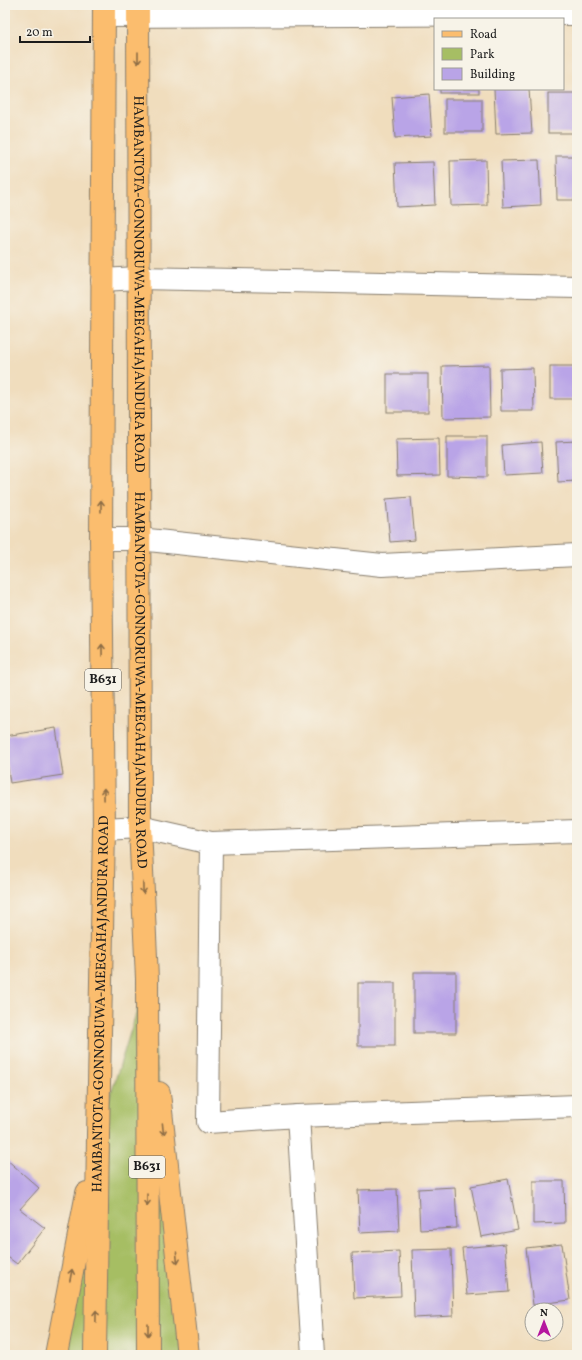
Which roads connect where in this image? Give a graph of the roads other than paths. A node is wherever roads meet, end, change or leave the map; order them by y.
1 (138, 10) edge
2 (351, 10) edge
3 (104, 11) edge
4 (577, 14) edge
5 (138, 278) junction
6 (102, 280) junction
7 (577, 287) edge
8 (101, 540) junction
9 (139, 540) junction
10 (577, 555) edge
11 (140, 827) junction
12 (104, 829) junction
13 (577, 831) edge
14 (211, 843) junction
15 (147, 979) junction
16 (577, 1106) edge
17 (298, 1116) junction
18 (98, 1135) junction
19 (56, 1355) edge
20 (95, 1355) edge
21 (148, 1355) edge
22 (188, 1355) edge
23 (313, 1355) edge

1 - 2 street
1 - 3 street
1 -> 5 main road, HAMBANTOTA-GONNORUWA-MEEGAHAJANDURA ROAD / B631
2 - 4 street
3 - 6 main road, HAMBANTOTA-GONNORUWA-MEEGAHAJANDURA ROAD / B631
5 - 6 street
5 - 7 street
5 - 9 main road, HAMBANTOTA-GONNORUWA-MEEGAHAJANDURA ROAD / B631
8 -> 6 main road, HAMBANTOTA-GONNORUWA-MEEGAHAJANDURA ROAD / B631
8 - 9 street
12 -> 8 main road, HAMBANTOTA-GONNORUWA-MEEGAHAJANDURA ROAD / B631
9 - 10 street
9 - 11 main road, HAMBANTOTA-GONNORUWA-MEEGAHAJANDURA ROAD / B631
11 - 12 street
11 - 14 street
11 -> 15 main road, HAMBANTOTA-GONNORUWA-MEEGAHAJANDURA ROAD / B631
12 - 18 main road, HAMBANTOTA-GONNORUWA-MEEGAHAJANDURA ROAD / B631
13 - 14 street
14 - 17 street
15 -> 21 main road, HAMBANTOTA-GONNORUWA-MEEGAHAJANDURA ROAD / B631
15 -> 22 main road
16 - 17 street
17 - 23 street
19 -> 18 main road
20 -> 18 main road, HAMBANTOTA-GONNORUWA-MEEGAHAJANDURA ROAD / B631

